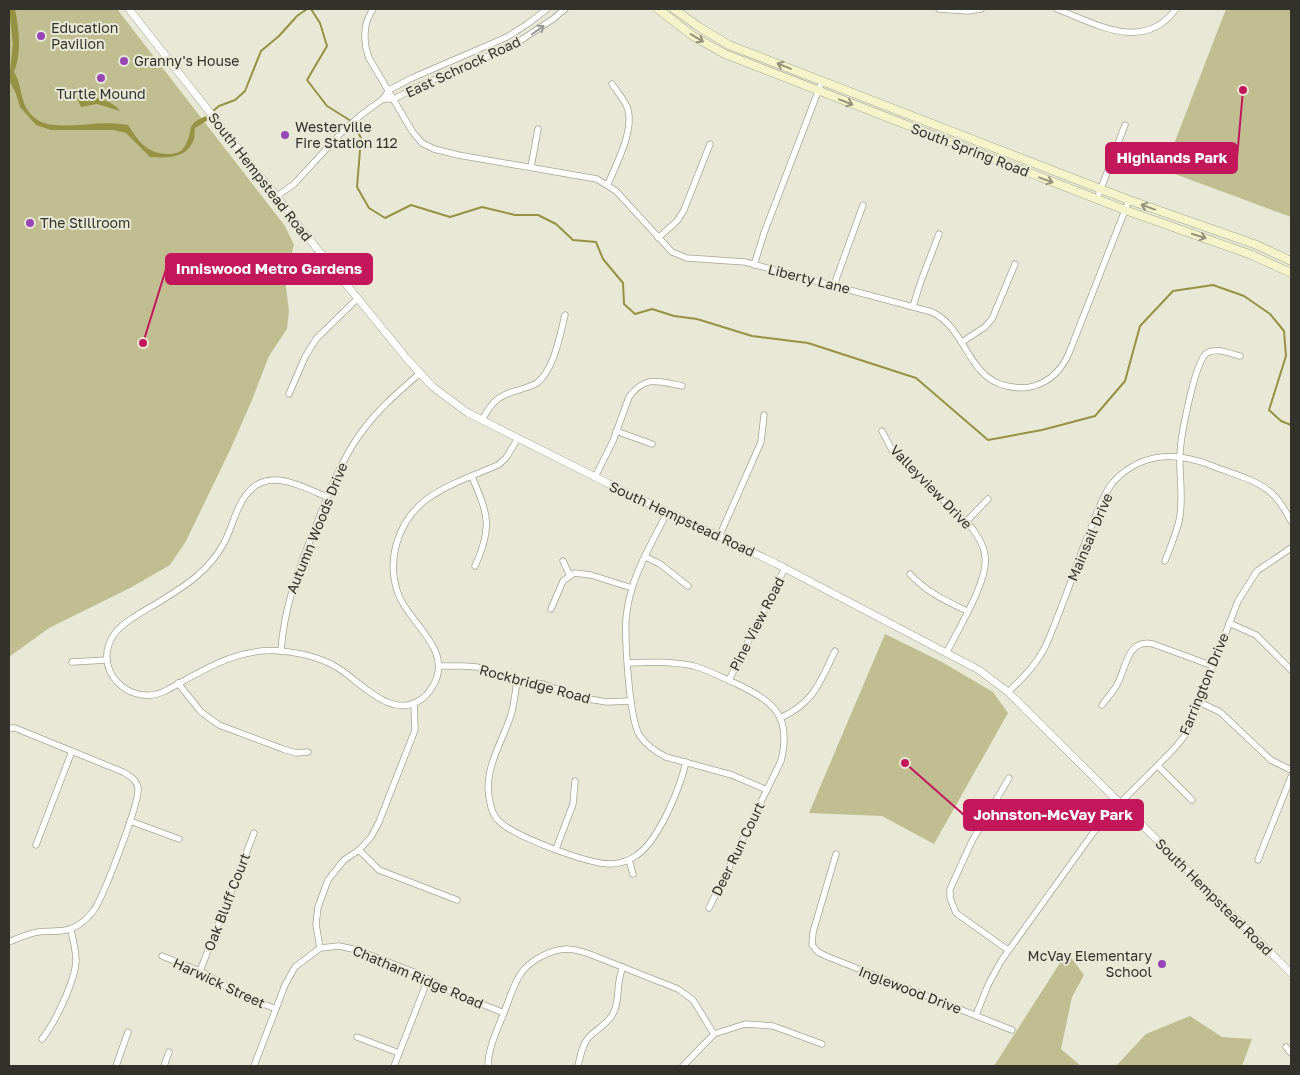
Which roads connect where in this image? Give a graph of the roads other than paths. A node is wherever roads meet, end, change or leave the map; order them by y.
1 (129, 9) edge
2 (374, 9) edge
3 (547, 9) edge
4 (565, 9) edge
5 (658, 9) edge
6 (674, 9) edge
7 (939, 9) edge
8 (981, 9) edge
9 (1057, 9) edge
10 (1176, 9) edge
11 (822, 81) junction
12 (612, 84) dead end
13 (389, 90) junction
14 (818, 92) junction
15 (383, 99) junction
16 (394, 99) junction
17 (1125, 125) dead end
18 (538, 129) dead end
19 (710, 144) dead end
20 (1020, 158) junction
21 (531, 167) junction
22 (1016, 168) junction
23 (608, 184) junction
24 (1101, 189) junction
25 (277, 196) junction
26 (1097, 199) junction
27 (1129, 200) junction
28 (864, 205) dead end
29 (1125, 210) junction
30 (939, 234) dead end
31 (658, 238) junction
32 (1291, 261) edge
33 (1015, 264) dead end
34 (754, 265) junction
35 (1291, 273) edge
36 (834, 285) junction
37 (357, 299) junction
38 (913, 306) junction
39 (565, 316) dead end
40 (962, 342) junction
41 (1240, 356) dead end
42 (420, 374) junction
43 (682, 386) dead end
44 (289, 394) dead end
45 (764, 415) dead end
46 (482, 420) junction
47 (616, 430) junction
48 (882, 431) dead end
49 (518, 438) junction
50 (652, 444) dead end
51 (1180, 456) junction
52 (472, 477) junction
53 (595, 477) junction
54 (327, 496) junction
55 (988, 499) dead end
56 (668, 512) junction
57 (965, 522) junction
58 (1291, 522) edge
59 (719, 536) junction
60 (1291, 548) edge
61 (646, 557) junction
62 (563, 561) dead end
63 (1165, 561) dead end
64 (475, 566) dead end
65 (785, 568) junction
66 (910, 574) dead end
67 (570, 576) junction
68 (688, 586) dead end
69 (632, 588) junction
70 (551, 609) dead end
71 (967, 611) junction
72 (1229, 623) junction
73 (281, 651) junction
74 (835, 651) dead end
75 (947, 652) junction
76 (107, 660) junction
77 (72, 662) dead end
78 (628, 663) junction
79 (439, 666) junction
80 (1213, 666) junction
81 (1291, 670) edge
82 (729, 680) junction
83 (517, 682) junction
84 (178, 683) junction
85 (1008, 692) junction
86 (631, 701) junction
87 (1199, 702) junction
88 (414, 704) junction
89 (1102, 705) dead end
90 (780, 718) junction
91 (9, 728) edge
92 (72, 751) junction
93 (308, 752) dead end
94 (686, 762) junction
95 (1158, 766) junction
96 (1291, 770) edge
97 (1291, 777) edge
98 (1009, 778) dead end
99 (574, 781) dead end
100 (767, 790) junction
101 (1192, 800) dead end
102 (1120, 803) junction
103 (130, 821) junction
104 (254, 834) dead end
105 (179, 839) dead end
106 (36, 845) dead end
107 (556, 849) junction
108 (359, 850) junction
109 (836, 854) dead end
110 (629, 860) junction
111 (1258, 860) dead end
112 (634, 874) dead end
113 (457, 900) dead end
114 (709, 908) dead end
115 (70, 930) junction
116 (9, 942) edge
117 (320, 948) junction
118 (1008, 950) junction
119 (162, 956) dead end
120 (623, 967) junction
121 (200, 972) junction
122 (1291, 972) edge
123 (428, 979) junction
124 (276, 1009) junction
125 (504, 1013) junction
126 (976, 1015) junction
127 (1012, 1030) dead end
128 (128, 1032) dead end
129 (714, 1034) junction
130 (356, 1037) dead end
131 (42, 1039) dead end
132 (822, 1044) dead end
133 (1286, 1047) dead end
134 (169, 1052) dead end
135 (399, 1053) junction
136 (1291, 1053) edge
137 (116, 1066) edge
138 (164, 1066) edge
139 (254, 1066) edge
140 (394, 1066) edge
141 (488, 1066) edge
142 (578, 1066) edge
143 (683, 1066) edge

1 - 25 street, South Hempstead Road
2 - 13 street, Liberty Lane
3 - 13 street, East Schrock Road
16 -> 4 street, East Schrock Road
5 -> 14 main road, South Spring Road
11 -> 6 main road, South Spring Road
7 - 8 street
9 - 10 street
11 - 14 street
11 - 20 main road, South Spring Road
12 - 23 street
13 - 15 street, East Schrock Road
13 - 16 street, Liberty Lane
14 -> 22 main road, South Spring Road
14 - 34 street
15 - 16 street, East Schrock Road
15 - 25 street, East Schrock Road
16 - 21 street, Liberty Lane
17 - 24 street
18 - 21 street
19 - 31 street
20 - 22 main road
20 - 24 main road, South Spring Road
21 - 23 street, Liberty Lane
22 -> 26 main road, South Spring Road
23 - 31 street, Liberty Lane
24 - 26 street
24 - 27 main road, South Spring Road
25 - 37 street, South Hempstead Road
26 - 29 main road, South Spring Road
27 - 29 street, Liberty Lane
32 -> 27 main road, South Spring Road
28 - 36 street
29 -> 35 main road, South Spring Road
29 - 40 street, Liberty Lane
30 - 38 street
31 - 34 street, Liberty Lane
33 - 40 street
34 - 36 street, Liberty Lane
36 - 38 street, Liberty Lane
37 - 42 street, South Hempstead Road
37 - 44 street
38 - 40 street, Liberty Lane
39 - 46 street
41 - 51 street
42 - 46 street, South Hempstead Road
42 - 54 street, Autumn Woods Drive
43 - 47 street
45 - 59 street
46 - 49 street, South Hempstead Road
47 - 50 street
47 - 53 street
48 - 57 street, Valleyview Drive
49 - 52 street
49 - 53 street, South Hempstead Road
51 - 58 street, Mainsail Drive
51 - 63 street
51 - 85 street, Mainsail Drive
52 - 64 street
52 - 79 street
53 - 56 street, South Hempstead Road
54 - 73 street, Autumn Woods Drive
54 - 76 street
55 - 57 street
56 - 59 street, South Hempstead Road
56 - 61 street
57 - 71 street, Valleyview Drive
59 - 65 street, South Hempstead Road
60 - 72 street, Farrington Drive
61 - 68 street
61 - 69 street
62 - 67 street
65 - 75 street, South Hempstead Road
65 - 82 street, Pine View Road
66 - 71 street
67 - 69 street
67 - 70 street
69 - 78 street
71 - 75 street, Valleyview Drive
72 - 80 street, Farrington Drive
72 - 81 street
73 - 84 street
73 - 88 street
74 - 90 street
75 - 85 street, South Hempstead Road
76 - 77 street
76 - 84 street
78 - 82 street
78 - 86 street
79 - 83 street, Rockbridge Road
79 - 88 street
80 - 87 street, Farrington Drive
80 - 89 street
82 - 90 street
83 - 86 street, Rockbridge Road
83 - 107 street
84 - 93 street
85 - 102 street, South Hempstead Road
86 - 94 street
87 - 95 street, Farrington Drive
87 - 96 street
88 - 108 street
90 - 100 street, Deer Run Court
91 - 92 street
92 - 103 street
92 - 106 street
94 - 100 street
94 - 110 street
95 - 101 street
95 - 102 street, Farrington Drive
97 - 111 street
98 - 118 street
99 - 107 street
100 - 114 street, Deer Run Court
102 - 118 street, Farrington Drive
102 - 122 street, South Hempstead Road
103 - 105 street
103 - 115 street
104 - 121 street, Oak Bluff Court
107 - 110 street
108 - 113 street
108 - 117 street
109 - 126 street, Inglewood Drive
110 - 112 street
115 - 116 street
115 - 131 street
117 - 123 street, Chatham Ridge Road
117 - 124 street
118 - 126 street, Farrington Drive
119 - 121 street, Harwick Street
120 - 125 street
120 - 129 street
120 - 142 street
121 - 124 street, Harwick Street
123 - 125 street, Chatham Ridge Road
123 - 135 street
124 - 139 street
125 - 141 street
126 - 127 street, Inglewood Drive
128 - 137 street
129 - 132 street
129 - 143 street
130 - 135 street
133 - 136 street
134 - 138 street
135 - 140 street

